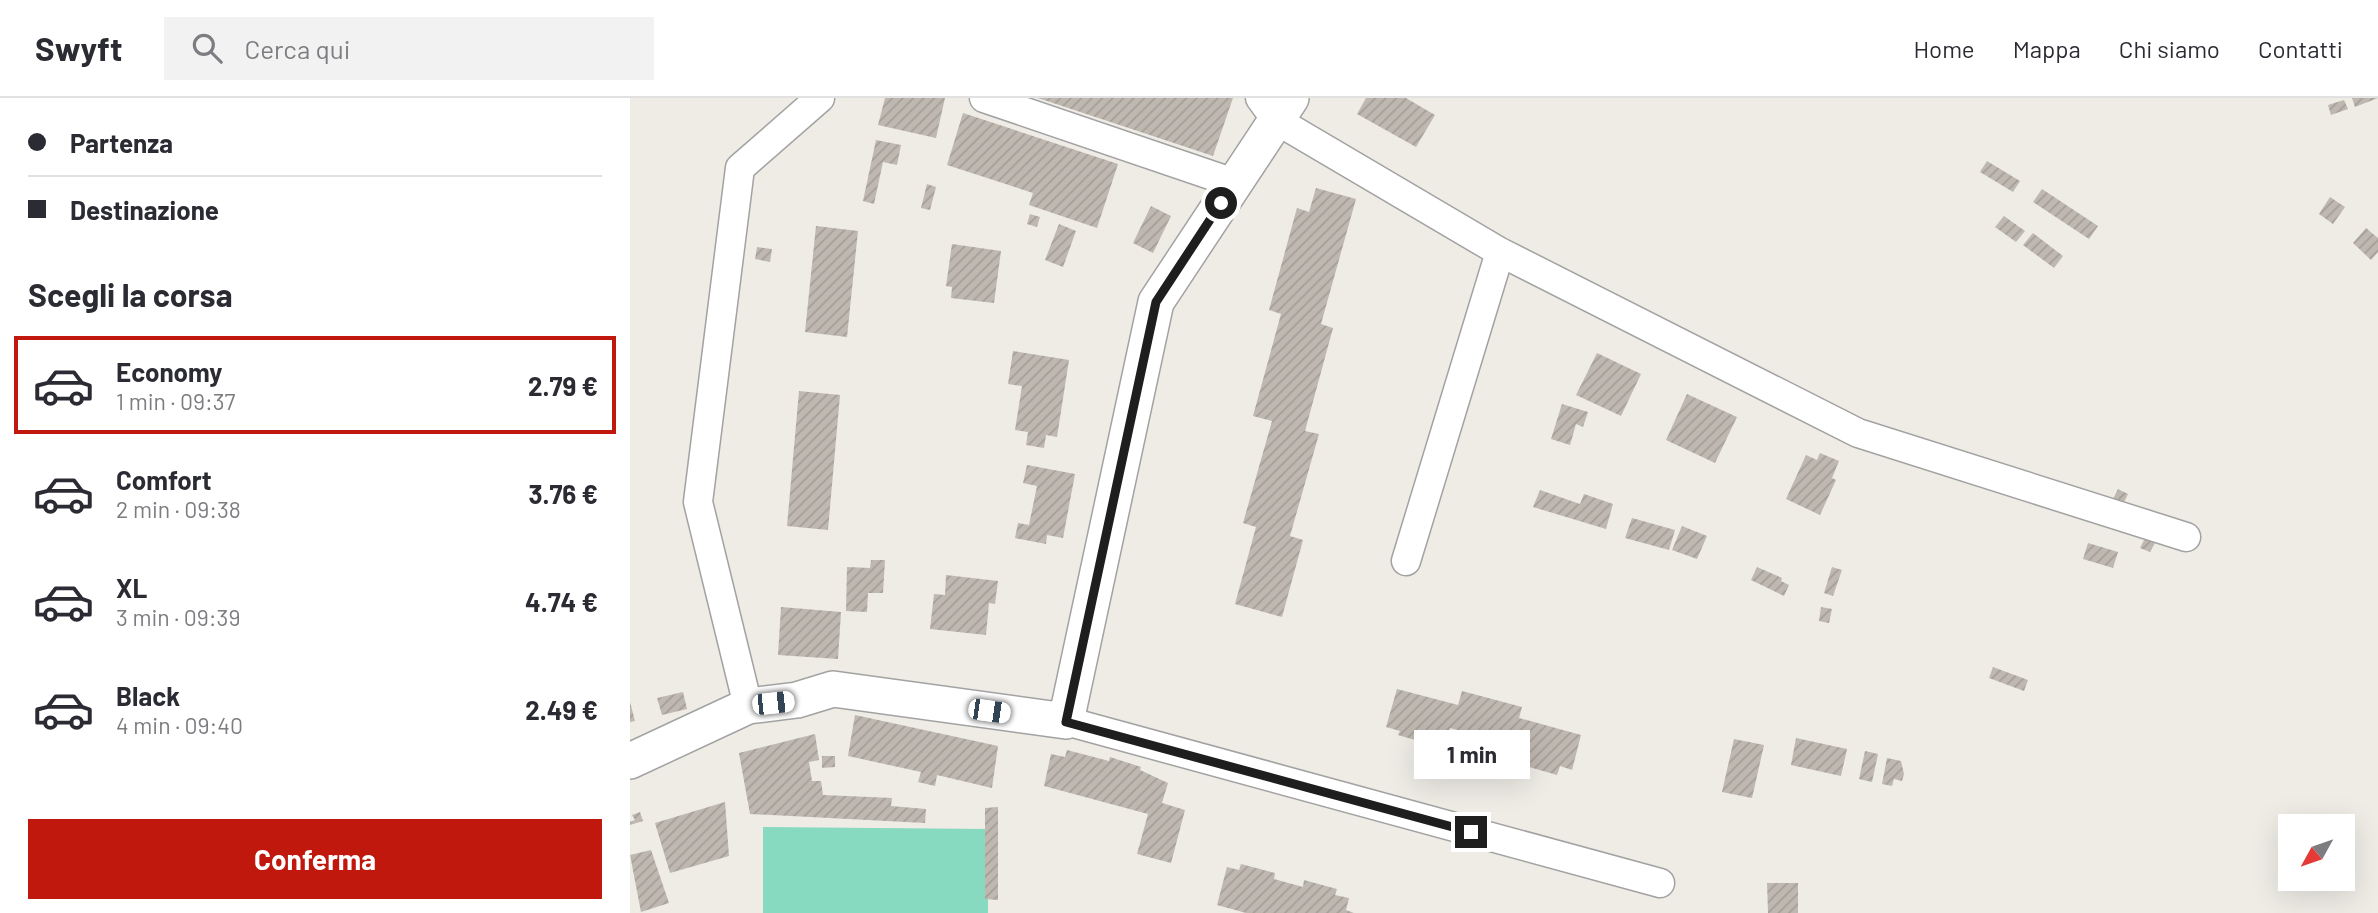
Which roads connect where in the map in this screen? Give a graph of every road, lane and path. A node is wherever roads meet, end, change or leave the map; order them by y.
1 (820, 98) edge
2 (984, 98) edge
3 (1276, 105) edge
4 (1234, 183) junction
5 (1500, 252) junction
6 (2186, 537) dead end
7 (1406, 561) dead end
8 (748, 706) junction
9 (1066, 722) junction
10 (630, 761) edge
11 (1660, 883) dead end

1 - 8 street
2 - 4 street
3 - 4 street
3 - 5 street
4 - 9 street
5 - 6 street
5 - 7 street
8 - 9 street
8 - 10 street
9 - 11 street

